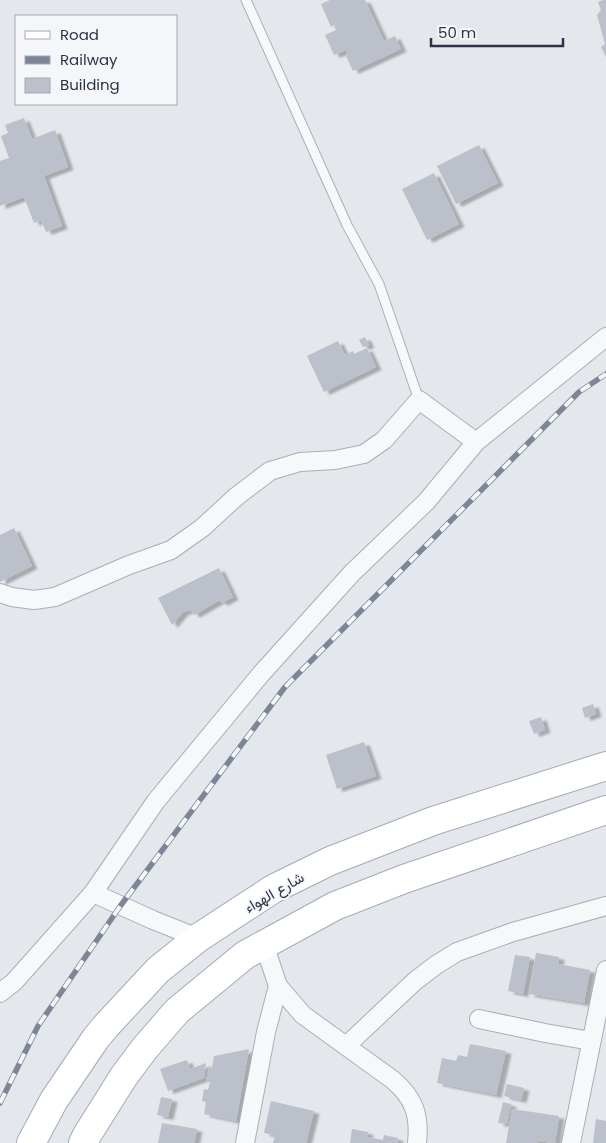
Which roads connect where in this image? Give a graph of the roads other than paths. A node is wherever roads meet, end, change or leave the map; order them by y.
1 (246, 0) edge
2 (606, 337) edge
3 (419, 400) junction
4 (476, 442) junction
5 (0, 593) edge
6 (606, 766) edge
7 (606, 810) edge
8 (93, 893) junction
9 (606, 906) edge
10 (198, 938) junction
11 (264, 944) junction
12 (606, 970) edge
13 (278, 986) junction
14 (0, 993) edge
15 (480, 1019) dead end
16 (106, 1026) junction
17 (591, 1041) junction
18 (346, 1046) junction
19 (145, 1048) junction
20 (31, 1143) edge
21 (83, 1143) edge
22 (245, 1143) edge
23 (417, 1143) edge
24 (571, 1143) edge

1 - 3 lane
2 - 4 street
3 - 4 street
3 - 5 street
4 - 8 street
6 - 10 main road, شارع الهواء
7 - 11 main road
8 - 10 street
8 - 14 street
9 - 18 street
10 - 16 main road, شارع الهواء
11 - 13 street
11 - 19 main road
12 - 17 street
13 - 18 street
13 - 22 street
15 - 17 street
16 - 19 main road
16 - 20 main road, شارع الهواء
17 - 24 street
18 - 23 street
19 - 21 main road

